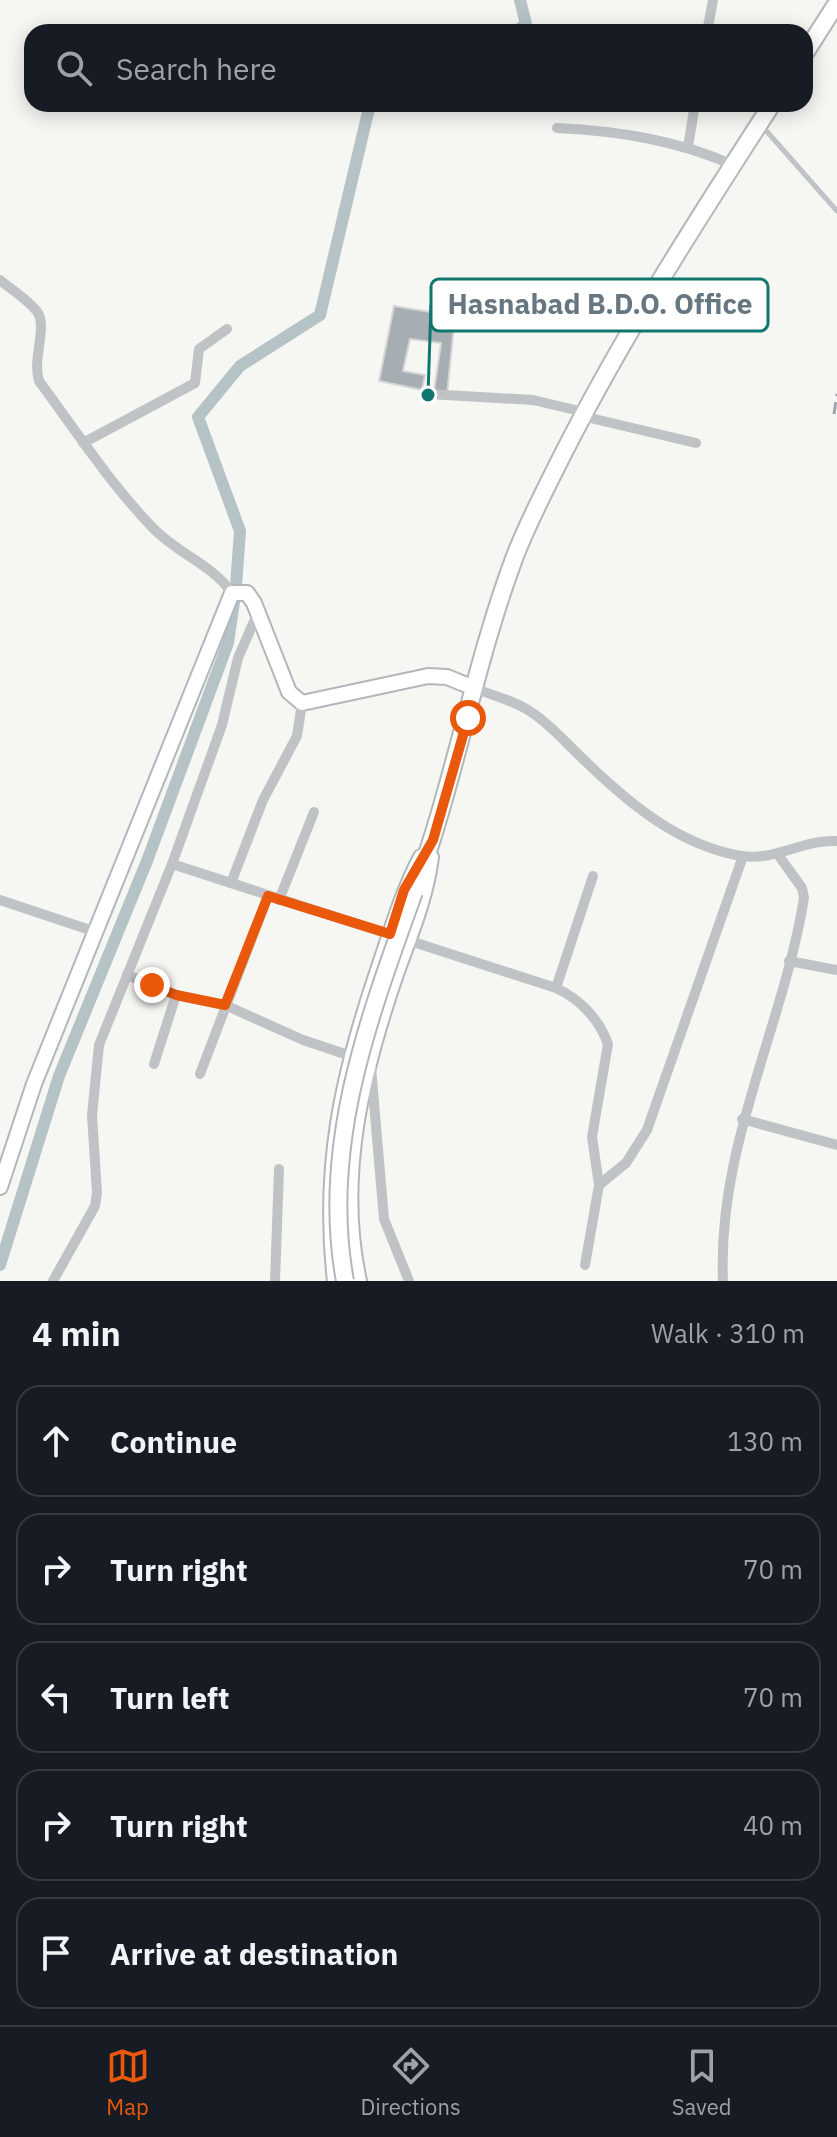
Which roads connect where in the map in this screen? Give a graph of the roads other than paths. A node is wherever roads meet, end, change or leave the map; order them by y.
1 (713, 0) edge
2 (837, 3) edge
3 (708, 24) edge
4 (813, 40) edge
5 (694, 112) edge
6 (767, 112) edge
7 (760, 123) junction
8 (557, 128) dead end
9 (688, 147) junction
10 (733, 165) junction
11 (837, 211) edge
12 (0, 280) edge
13 (227, 329) dead end
14 (428, 394) dead end
15 (583, 414) junction
16 (83, 443) junction
17 (696, 443) dead end
18 (232, 593) junction
19 (258, 612) junction
20 (474, 688) junction
21 (302, 703) junction
22 (314, 812) dead end
23 (433, 840) junction
24 (837, 841) edge
25 (743, 856) junction
26 (779, 856) junction
27 (172, 864) junction
28 (593, 876) dead end
29 (231, 883) junction
30 (274, 898) junction
31 (0, 900) edge
32 (96, 932) junction
33 (390, 934) junction
34 (408, 941) junction
35 (789, 961) junction
36 (837, 970) edge
37 (127, 975) junction
38 (556, 988) junction
39 (176, 995) junction
40 (225, 1005) junction
41 (351, 1056) junction
42 (371, 1062) junction
43 (154, 1064) dead end
44 (200, 1074) dead end
45 (742, 1119) junction
46 (6, 1142) edge
47 (837, 1145) edge
48 (279, 1169) dead end
49 (599, 1185) junction
50 (0, 1187) edge
51 (585, 1265) dead end
52 (53, 1281) edge
53 (275, 1281) edge
54 (335, 1281) edge
55 (345, 1281) edge
56 (359, 1281) edge
57 (409, 1281) edge
58 (723, 1281) edge

1 - 3 street
2 - 4 main road
5 - 9 street
6 - 7 main road
7 - 10 main road
7 - 11 lane
8 - 9 street
9 - 10 street
10 - 15 main road
12 - 16 street
13 - 16 street
14 - 15 street
15 - 17 street
15 - 20 main road
16 - 18 street
18 - 19 street
18 - 32 street
19 - 21 street
19 - 27 street
20 - 21 street
20 - 23 main road
20 - 25 street
21 - 29 street
22 - 30 street
23 - 33 street
23 - 34 street
23 - 55 main road, bridge
24 - 26 street
25 - 26 street
25 - 49 street
26 - 35 street
27 - 29 street
27 - 37 street
28 - 38 street
29 - 30 street
30 - 33 street
30 - 40 street
31 - 32 street
32 - 46 street
33 - 34 street
33 - 41 street
34 - 38 street
34 - 42 street
35 - 36 street
35 - 45 street
37 - 39 street
37 - 52 street
38 - 49 street
39 - 40 street
39 - 43 street
40 - 41 street
40 - 44 street
41 - 42 street
41 - 54 street
42 - 56 street
42 - 57 street
45 - 47 street
45 - 58 street
46 - 50 street
48 - 53 street
49 - 51 street

